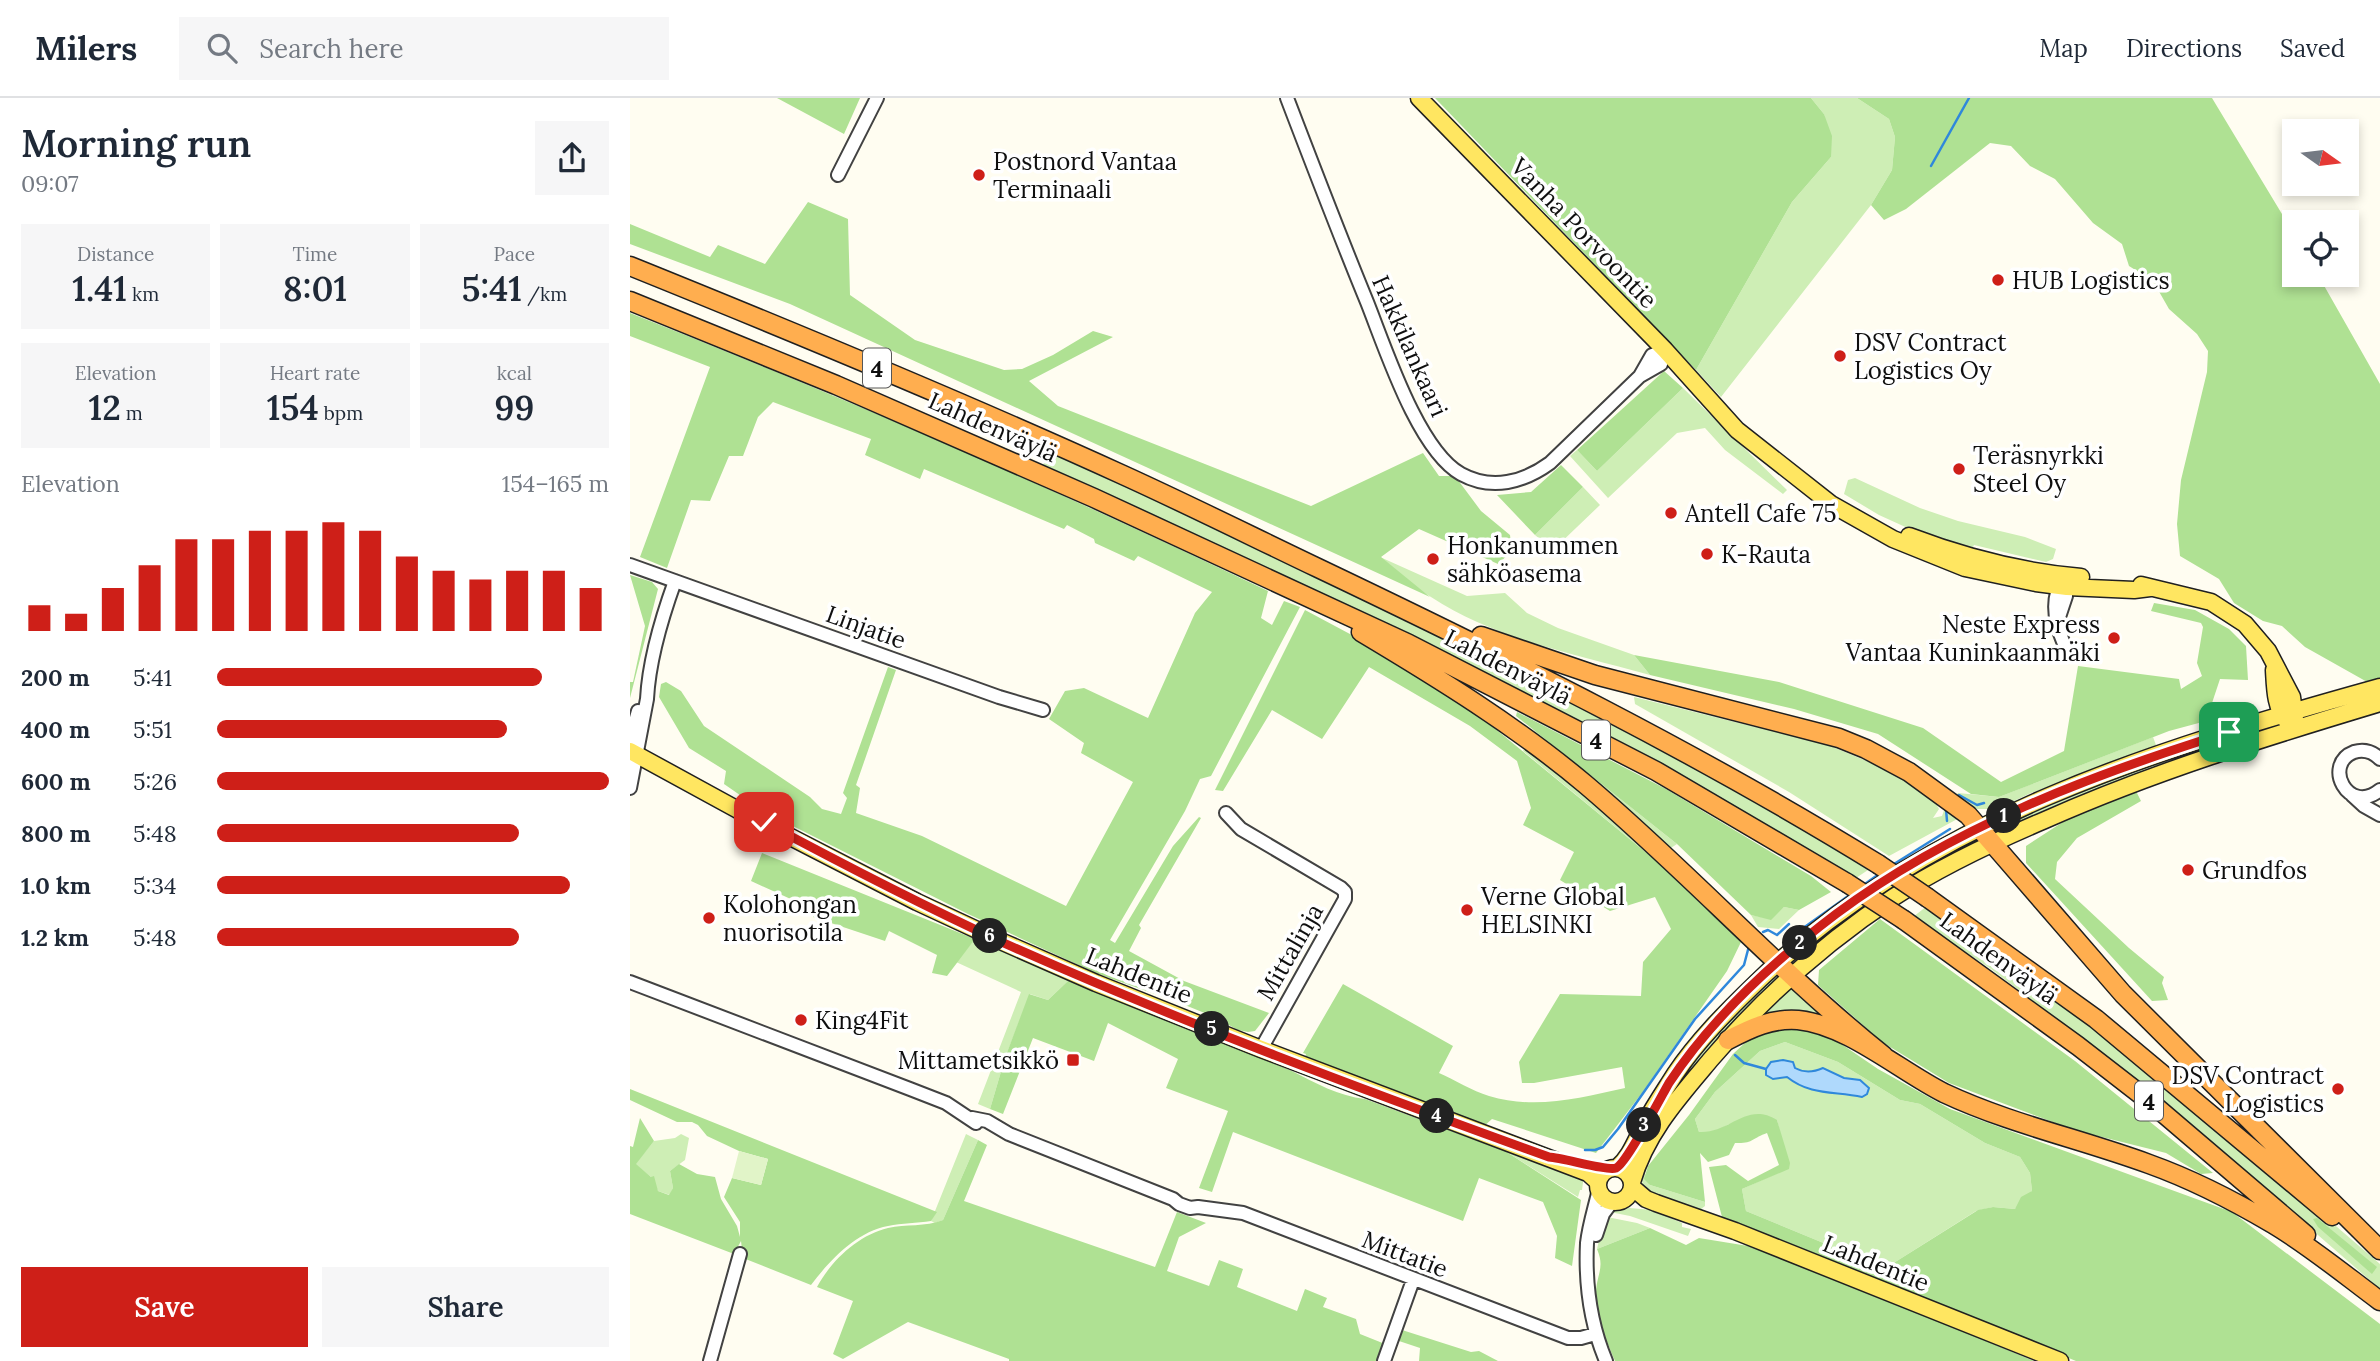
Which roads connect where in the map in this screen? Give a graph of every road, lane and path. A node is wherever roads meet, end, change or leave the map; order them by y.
1 (877, 98) edge
2 (1287, 98) edge
3 (1419, 98) edge
4 (838, 176) dead end
5 (630, 266) edge
6 (630, 301) edge
7 (1665, 351) junction
8 (630, 565) edge
9 (675, 582) junction
10 (2063, 583) junction
11 (1283, 585) junction
12 (1422, 617) junction
13 (2064, 644) dead end
14 (2380, 687) edge
15 (2380, 703) edge
16 (1043, 710) dead end
17 (2288, 713) junction
18 (2294, 728) junction
19 (633, 747) edge
20 (2380, 759) edge
21 (630, 788) edge
22 (2380, 790) edge
23 (2352, 795) junction
24 (1226, 813) dead end
25 (2380, 815) edge
26 (1978, 827) junction
27 (1991, 843) junction
28 (1777, 963) junction
29 (1792, 976) junction
30 (630, 982) edge
31 (1728, 1040) junction
32 (1261, 1049) junction
33 (1884, 1056) junction
34 (1606, 1177) junction
35 (1632, 1184) junction
36 (1617, 1202) junction
37 (1674, 1210) junction
38 (2380, 1250) edge
39 (740, 1254) dead end
40 (2380, 1257) edge
41 (1588, 1258) junction
42 (1413, 1280) junction
43 (2380, 1300) edge
44 (1595, 1334) junction
45 (710, 1361) edge
46 (1384, 1361) edge
47 (1606, 1361) edge
48 (2060, 1361) edge

1 - 4 street
2 - 7 street, Hakkilankaari
3 - 7 main road, Vanha Porvoontie
5 - 12 highway, Lahdenväylä / 4
6 - 11 highway, Lahdenväylä / 4
7 - 10 main road, Vanha Porvoontie
8 - 9 street, Linjatie
9 - 16 street, Linjatie
9 - 19 street
10 - 13 street
10 - 17 main road, Vanha Porvoontie
11 - 28 highway
11 - 43 highway, Lahdenväylä / 4, bridge
12 - 26 highway
12 - 40 highway, Lahdenväylä / 4, bridge
14 - 17 main road
15 - 18 main road
17 - 18 main road, Vanha Porvoontie
17 - 26 main road
18 - 27 main road
19 - 21 street
19 - 32 main road, Lahdentie
20 - 23 street
22 - 23 street
23 - 25 street
24 - 32 street, Mittalinja
26 - 27 highway
26 - 28 main road
27 - 29 main road
27 - 38 highway
28 - 29 highway
28 - 34 main road
29 - 31 main road
29 - 33 highway
30 - 42 street, Mittatie
31 - 33 highway
31 - 35 main road
32 - 34 main road, Lahdentie
33 - 43 highway
34 - 35 main road
34 - 36 main road
34 - 41 street
35 - 36 main road
35 - 37 main road, Lahdentie
36 - 37 main road, Lahdentie
36 - 41 street
37 - 48 main road, Lahdentie
39 - 45 street
41 - 44 street
42 - 44 street, Mittatie
42 - 46 street
44 - 47 street

